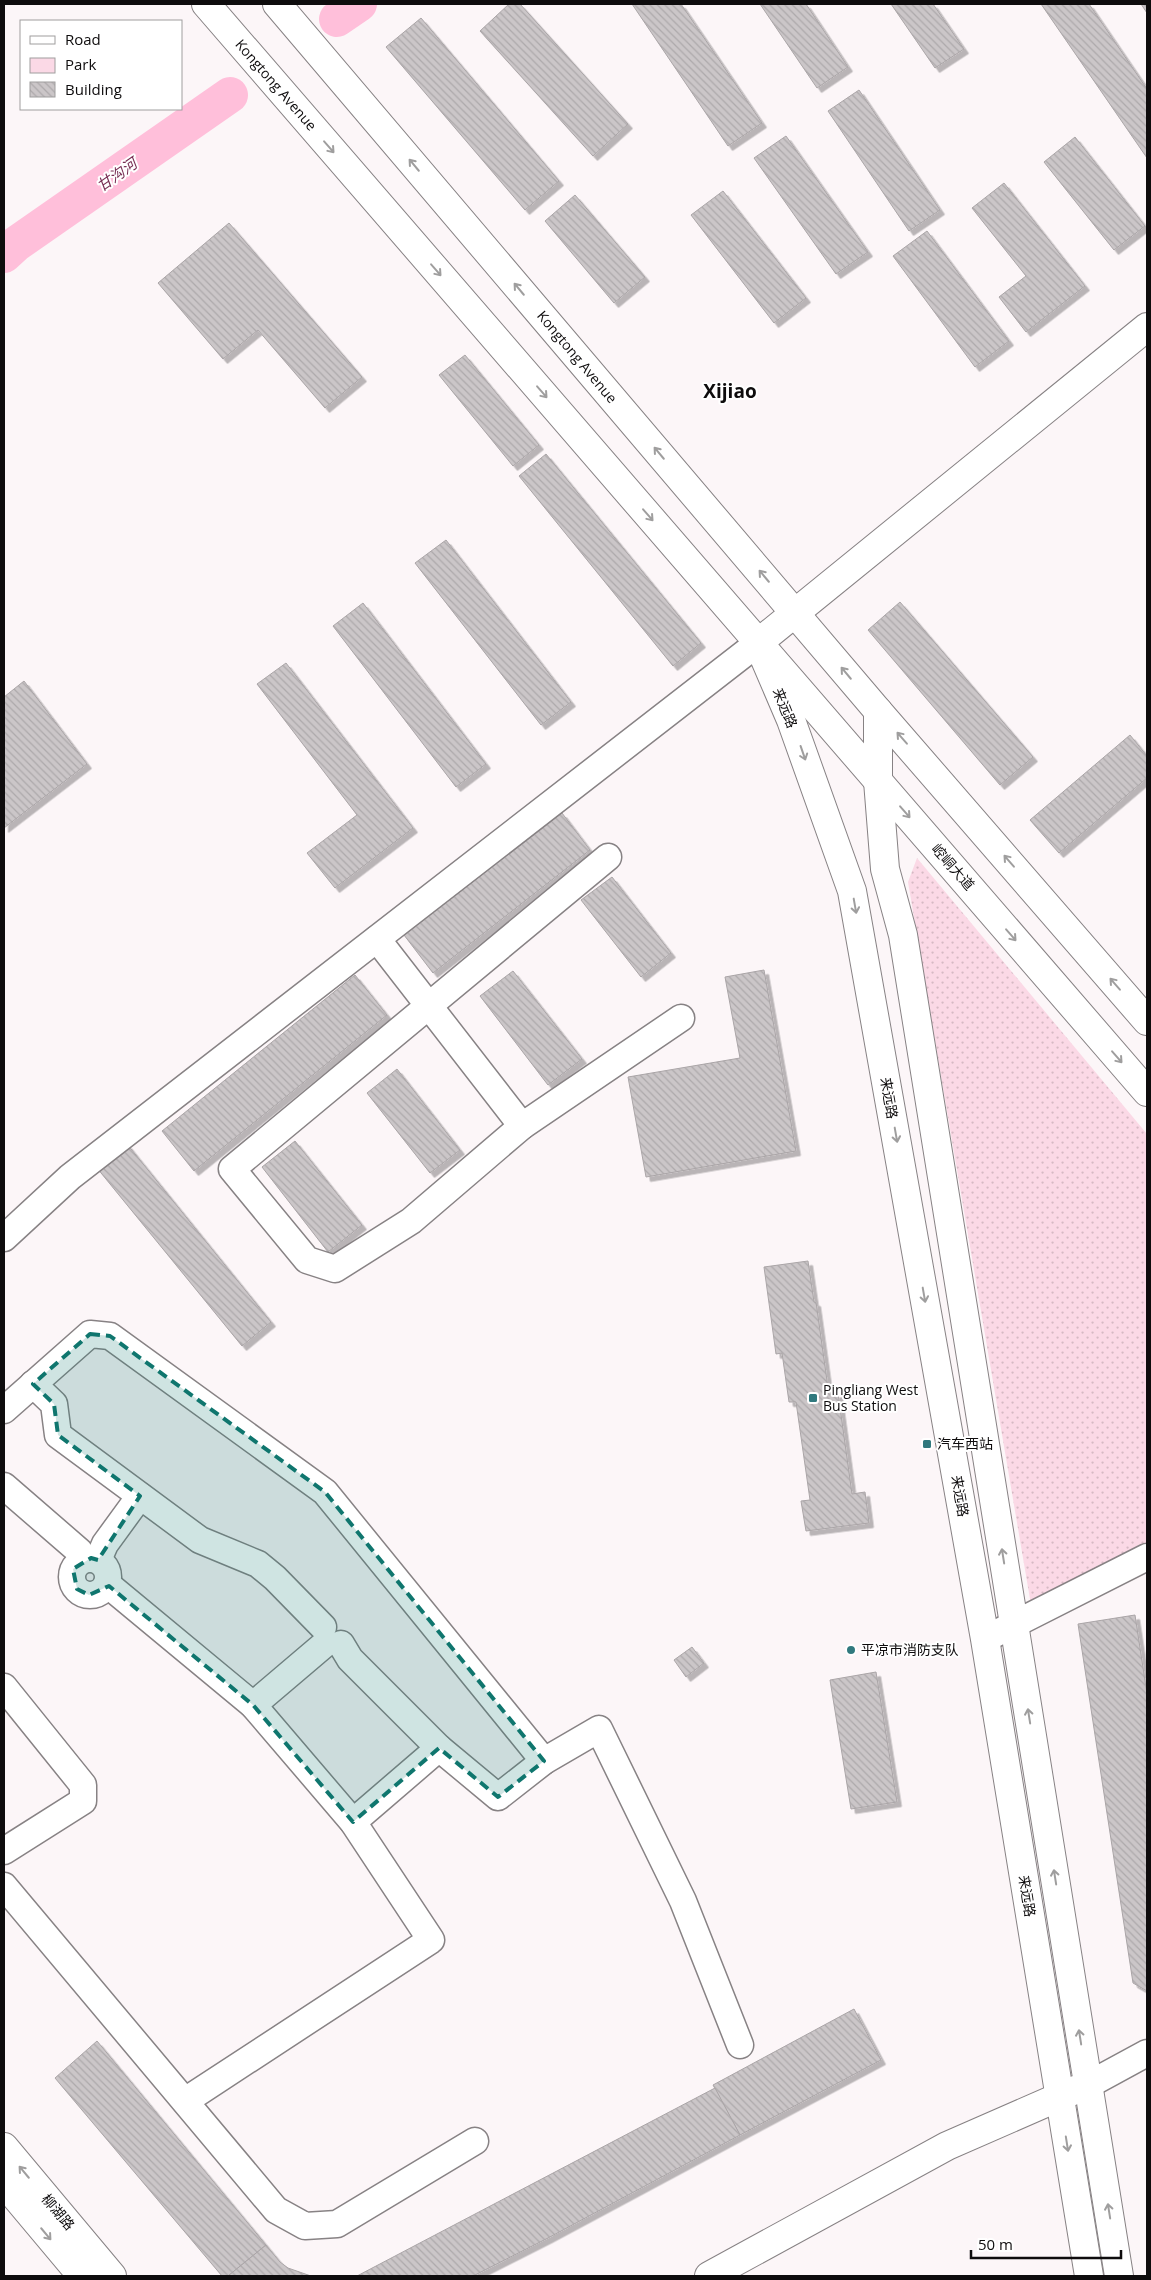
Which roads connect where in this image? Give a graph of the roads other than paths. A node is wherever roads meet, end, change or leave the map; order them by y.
1 (206, 4) edge
2 (277, 4) edge
3 (1147, 327) edge
4 (796, 614) junction
5 (758, 643) junction
6 (878, 710) junction
7 (878, 781) junction
8 (608, 858) dead end
9 (377, 939) junction
10 (428, 1007) junction
11 (681, 1018) dead end
12 (1147, 1020) edge
13 (1147, 1092) edge
14 (522, 1126) junction
15 (4, 1238) edge
16 (33, 1384) junction
17 (4, 1410) edge
18 (4, 1486) edge
19 (140, 1496) junction
20 (1147, 1557) edge
21 (91, 1560) junction
22 (107, 1584) junction
23 (1014, 1624) junction
24 (330, 1638) junction
25 (986, 1638) junction
26 (4, 1687) edge
27 (253, 1705) junction
28 (439, 1748) junction
29 (544, 1761) junction
30 (353, 1822) junction
31 (4, 1851) edge
32 (4, 1886) edge
33 (740, 2045) dead end
34 (1147, 2053) edge
35 (1088, 2085) junction
36 (1059, 2096) junction
37 (185, 2101) junction
38 (475, 2141) dead end
39 (4, 2147) edge
40 (4, 2183) edge
41 (82, 2276) edge
42 (112, 2276) edge
43 (709, 2276) edge
44 (1088, 2276) edge
45 (1119, 2276) edge

1 -> 5 main road, Kongtong Avenue
4 -> 2 main road, Kongtong Avenue
3 - 4 main road
4 - 5 main road
6 -> 4 main road, Kongtong Avenue
5 - 7 main road, 崆峒大道
5 - 9 street
5 -> 25 main road, 来远路
6 - 7 main road
12 -> 6 main road
7 -> 13 main road, 崆峒大道
23 -> 7 main road
8 - 10 street
9 - 10 street
9 - 15 street
10 - 14 street
10 - 14 street
11 - 14 street
16 - 17 street
16 - 19 street
16 - 29 street
18 - 21 street
19 - 21 street
19 - 24 street
20 - 23 street
21 - 22 street
21 - 22 street
22 - 27 street
23 - 25 street
35 -> 23 main road
24 - 27 street
24 - 28 street
25 - 36 main road, 来远路
26 - 31 street
27 - 30 street
28 - 29 street
28 - 30 street
29 - 33 street
30 - 37 street
32 - 37 street
34 - 35 street
35 - 36 main road
45 -> 35 main road
36 - 43 main road
36 -> 44 main road, 来远路
37 - 38 street
42 -> 39 main road, 柳湖路
40 -> 41 main road, 柳湖路

